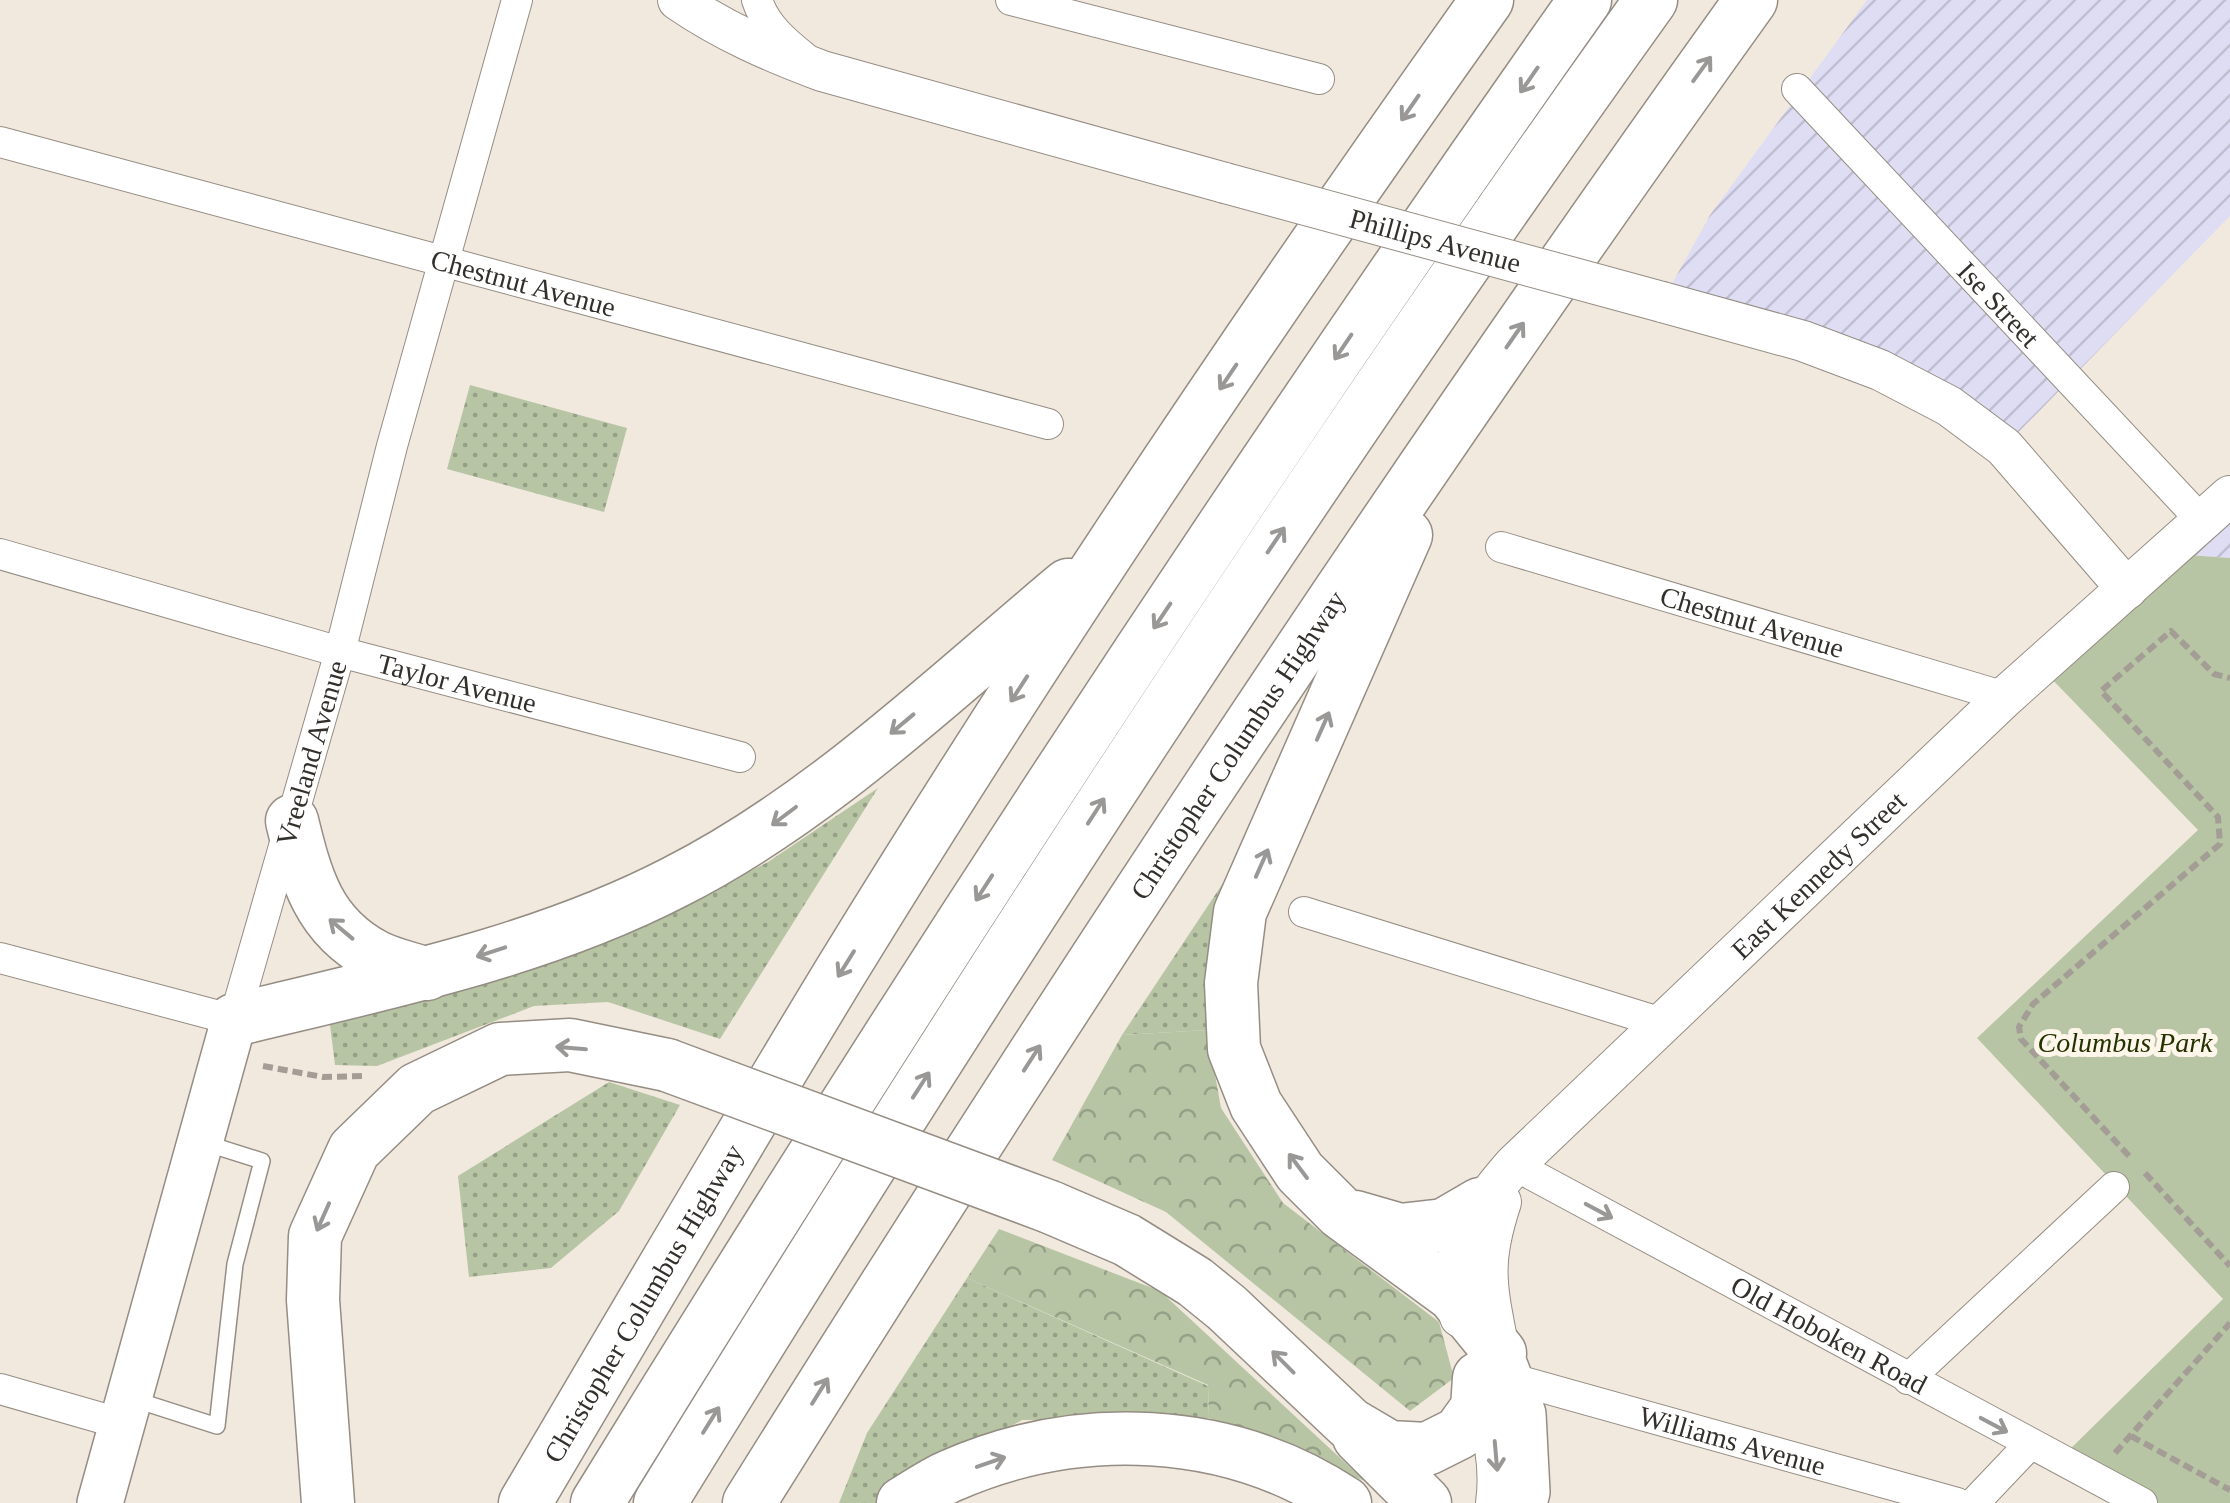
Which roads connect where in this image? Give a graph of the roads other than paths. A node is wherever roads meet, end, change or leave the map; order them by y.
1 (517, 0) edge
2 (678, 0) edge
3 (757, 0) edge
4 (1010, 0) edge
5 (1487, 0) edge
6 (1585, 0) edge
7 (1651, 0) edge
8 (1751, 0) edge
9 (1072, 8) edge
10 (822, 71) junction
11 (1319, 79) dead end
12 (1797, 89) dead end
13 (0, 142) edge
14 (444, 262) junction
15 (1459, 414) junction
16 (1048, 424) dead end
17 (2216, 509) edge
18 (1502, 547) dead end
19 (1112, 549) junction
20 (0, 554) edge
21 (2127, 589) junction
22 (340, 652) junction
23 (2005, 697) junction
24 (740, 757) dead end
25 (292, 821) junction
26 (1304, 912) dead end
27 (0, 958) edge
28 (426, 974) junction
29 (234, 1020) junction
30 (1662, 1023) junction
31 (202, 1142) junction
32 (1514, 1165) junction
33 (2114, 1186) dead end
34 (1480, 1204) junction
35 (1341, 1213) junction
36 (1453, 1294) junction
37 (1496, 1369) junction
38 (1908, 1379) junction
39 (0, 1389) edge
40 (1329, 1406) junction
41 (126, 1411) junction
42 (2030, 1444) junction
43 (100, 1503) edge
44 (328, 1503) edge
45 (525, 1503) edge
46 (598, 1503) edge
47 (660, 1503) edge
48 (749, 1503) edge
49 (903, 1503) edge
50 (1345, 1503) edge
51 (1425, 1503) edge
52 (1496, 1503) edge
53 (1524, 1503) edge
54 (1957, 1503) edge
55 (1974, 1503) edge
56 (2142, 1503) edge

1 - 14 street, Vreeland Avenue
2 - 10 street, Phillips Avenue
3 - 10 street
4 - 9 street
5 -> 19 highway, Christopher Columbus Highway
6 -> 46 highway
47 -> 7 highway
15 -> 8 highway, Christopher Columbus Highway
9 - 11 street
10 - 21 street, Phillips Avenue, bridge
12 - 17 street, Ise Street
13 - 14 street, Chestnut Avenue
14 - 16 street, Chestnut Avenue
14 - 22 street, Vreeland Avenue
35 -> 15 highway
48 -> 15 highway, Christopher Columbus Highway
17 - 21 street, East Kennedy Street
18 - 23 street, Chestnut Avenue
19 -> 28 highway
19 -> 45 highway, Christopher Columbus Highway
20 - 22 street, Taylor Avenue
21 - 23 street, East Kennedy Street
22 - 24 street, Taylor Avenue
22 - 25 street, Vreeland Avenue
23 - 30 street, East Kennedy Street
28 -> 25 highway
25 - 29 street, Vreeland Avenue
26 - 30 street
27 - 29 street
28 - 29 highway
29 - 31 main road, Vreeland Avenue
30 - 32 street, East Kennedy Street
31 - 41 main road, Vreeland Avenue
31 - 41 lane
32 - 34 street, East Kennedy Street
32 - 37 street, East Kennedy Street
32 -> 38 street, Old Hoboken Road
33 - 38 street
34 - 35 highway
34 - 36 street, East Kennedy Street
35 - 36 highway
36 - 37 highway
37 - 40 highway
37 -> 52 street, East Kennedy Street
37 - 53 main road, East Kennedy Street
37 - 54 street, Williams Avenue
38 -> 42 street, Old Hoboken Road
39 - 41 street
40 -> 44 highway, bridge
40 - 51 highway
41 - 43 main road, Vreeland Avenue
42 - 55 street
42 - 56 street, Old Hoboken Road
49 -> 50 highway

